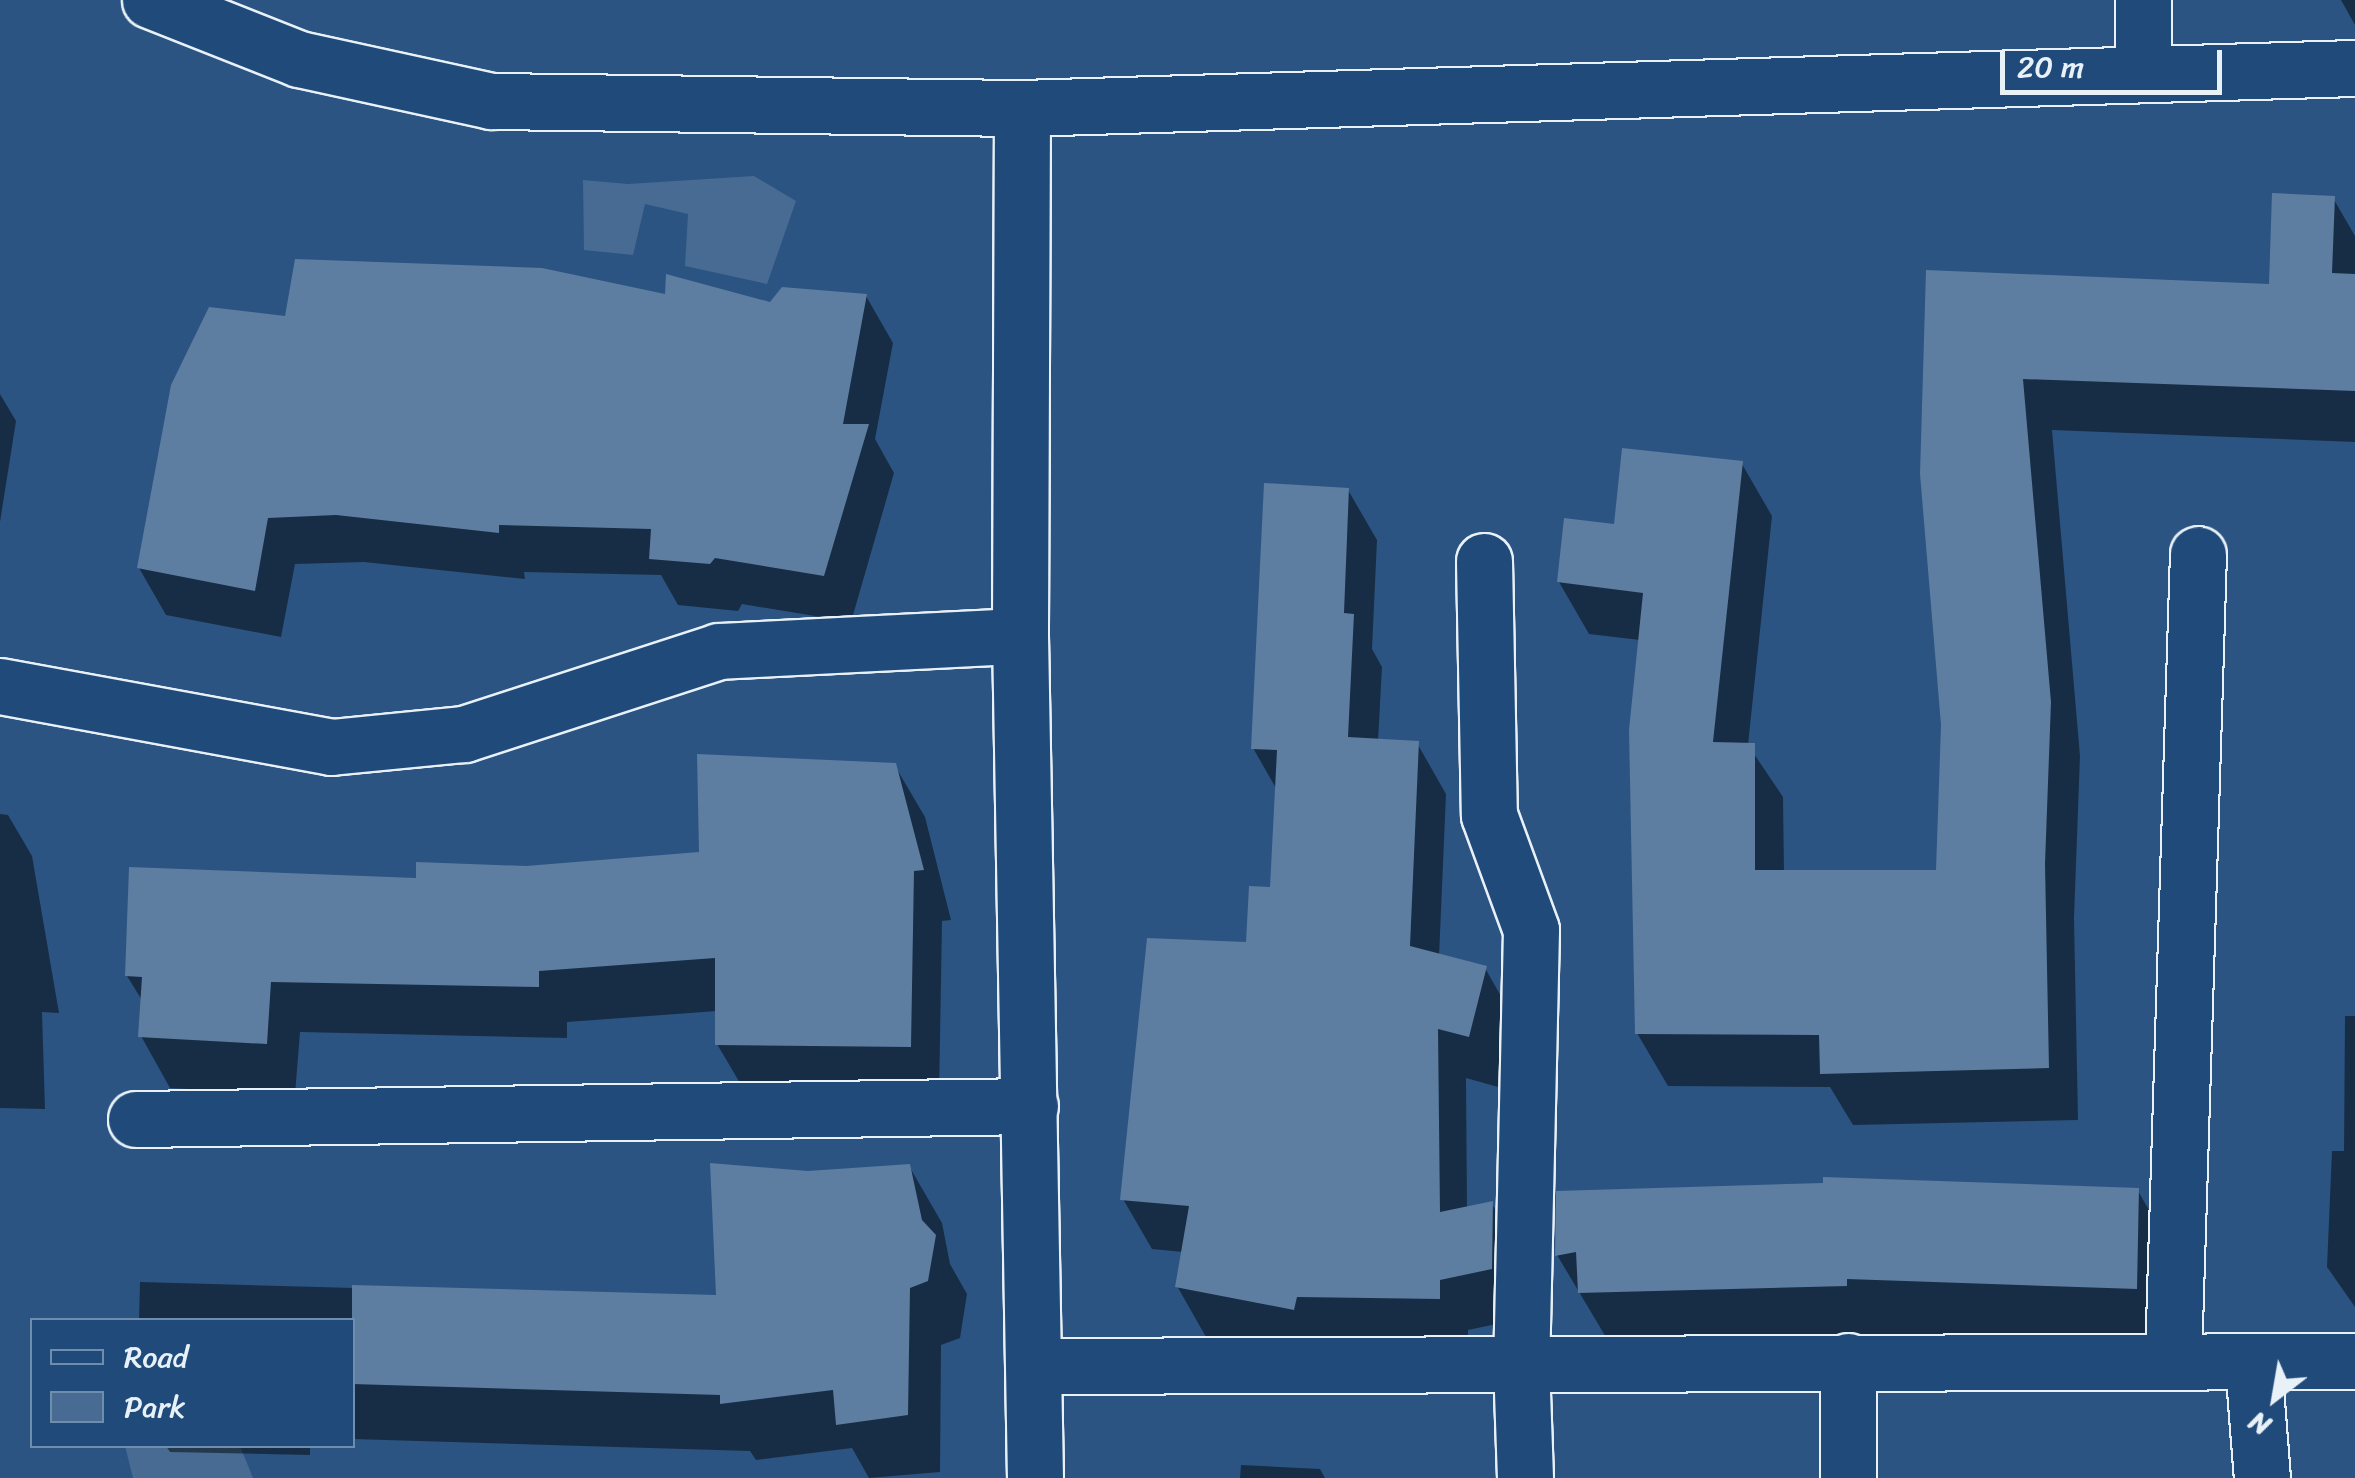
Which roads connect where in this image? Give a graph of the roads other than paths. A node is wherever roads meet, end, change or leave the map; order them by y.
1 (150, 0) edge
2 (2143, 0) edge
3 (2355, 68) edge
4 (2143, 70) junction
5 (1022, 108) junction
6 (2198, 554) dead end
7 (1484, 562) dead end
8 (1020, 636) junction
9 (0, 686) edge
10 (1030, 1106) junction
11 (136, 1118) dead end
12 (2173, 1357) junction
13 (1848, 1361) junction
14 (2355, 1362) edge
15 (1521, 1363) junction
16 (2252, 1364) junction
17 (1036, 1366) junction
18 (1035, 1478) edge
19 (1525, 1478) edge
20 (1848, 1478) edge
21 (2262, 1478) edge

1 - 5 street
2 - 4 street
3 - 4 street
4 - 5 street
5 - 8 street
6 - 12 street
7 - 15 street
8 - 9 street
8 - 10 street
10 - 11 street
10 - 17 street
12 - 13 street
12 - 16 street
13 - 15 street
13 - 20 street
14 - 16 street
15 - 17 street
15 - 19 street
16 - 21 street
17 - 18 street

